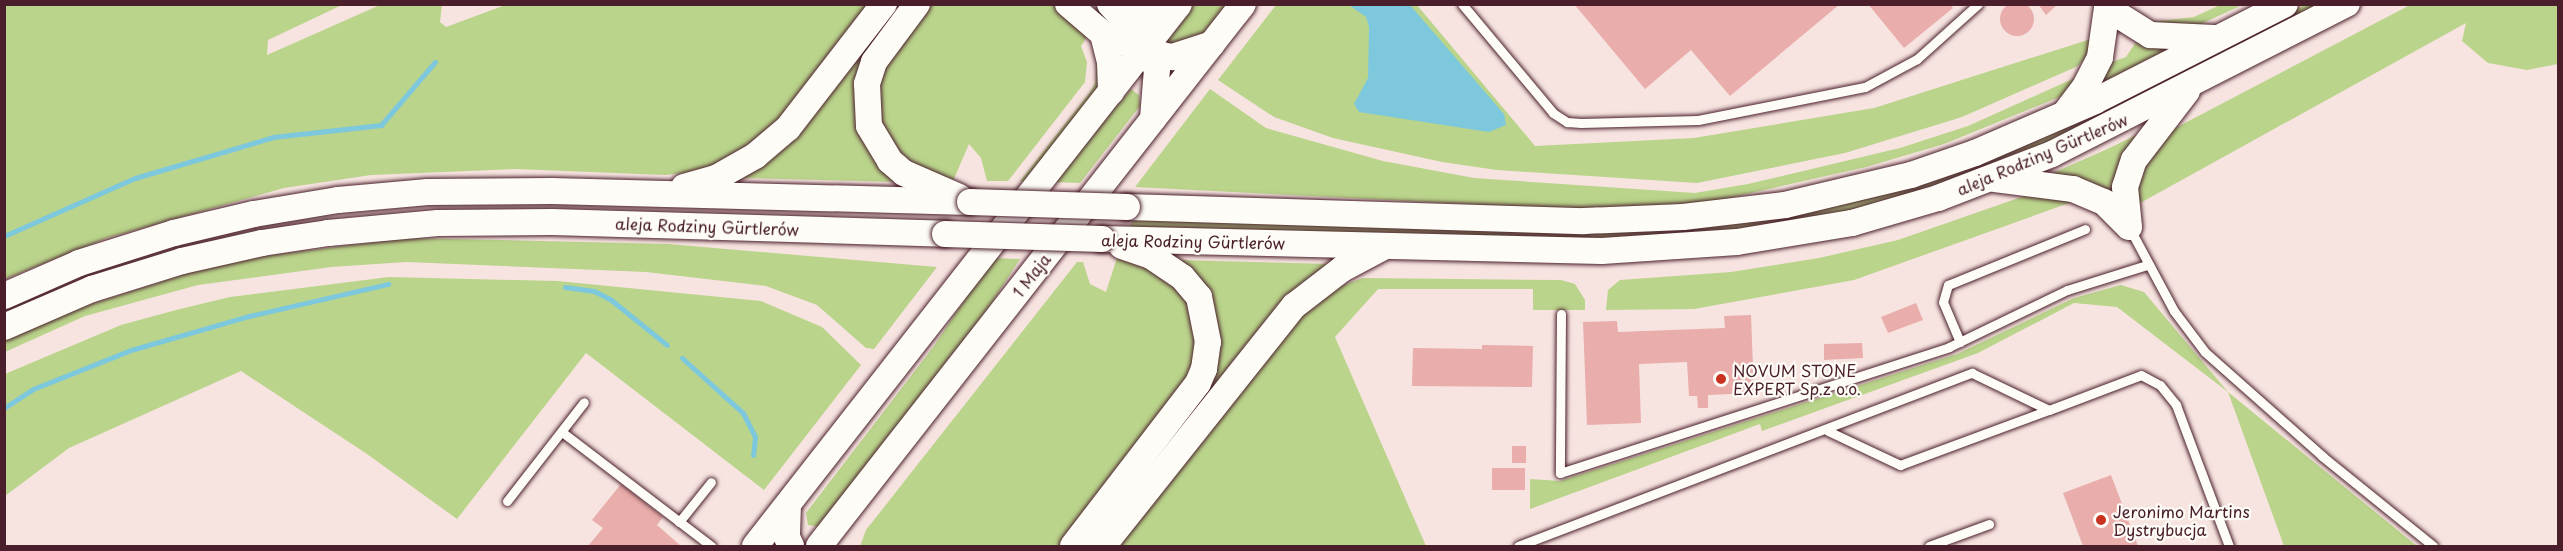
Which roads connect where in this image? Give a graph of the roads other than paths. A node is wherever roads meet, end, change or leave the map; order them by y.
1 (884, 4) edge
2 (917, 4) edge
3 (1068, 4) edge
4 (1243, 4) edge
5 (1462, 4) edge
6 (1978, 4) edge
7 (2285, 4) edge
8 (2347, 4) edge
9 (1179, 5) edge
10 (2106, 6) edge
11 (1115, 8) edge
12 (1103, 34) junction
13 (2222, 37) junction
14 (1212, 44) junction
15 (1143, 50) junction
16 (2193, 85) junction
17 (1111, 92) junction
18 (2062, 117) junction
19 (1153, 119) junction
20 (1994, 179) junction
21 (660, 194) junction
22 (970, 202) junction
23 (2129, 227) junction
24 (2085, 229) dead end
25 (1102, 238) junction
26 (1385, 246) junction
27 (2147, 265) junction
28 (4, 296) edge
29 (1561, 314) dead end
30 (4, 327) edge
31 (1960, 342) junction
32 (584, 402) dead end
33 (2049, 410) junction
34 (1828, 431) junction
35 (562, 432) junction
36 (711, 482) dead end
37 (507, 501) dead end
38 (788, 505) junction
39 (679, 522) junction
40 (1989, 524) dead end
41 (837, 535) edge
42 (711, 546) edge
43 (755, 546) edge
44 (791, 546) edge
45 (819, 546) edge
46 (1073, 546) edge
47 (1103, 546) edge
48 (1518, 546) edge
49 (1929, 546) edge
50 (2229, 546) edge
51 (2433, 546) edge

1 - 21 main road
2 - 22 main road
3 - 12 main road
4 - 14 main road, 1 Maja
5 - 6 lane
7 - 13 main road, aleja Rodziny Gürtlerów
8 - 16 main road, aleja Rodziny Gürtlerów
9 - 11 main road
9 - 15 main road
10 - 13 main road
10 - 18 main road
11 - 15 main road
12 - 15 main road
12 - 17 main road
13 - 18 main road, aleja Rodziny Gürtlerów
14 - 15 main road
14 - 19 main road, 1 Maja
15 - 17 main road
15 - 19 main road
16 - 20 main road, aleja Rodziny Gürtlerów
16 - 23 main road
17 - 38 main road
18 - 22 main road, aleja Rodziny Gürtlerów, bridge
19 - 41 main road, 1 Maja
20 - 23 main road
20 - 26 main road, aleja Rodziny Gürtlerów
21 - 22 main road, aleja Rodziny Gürtlerów
21 - 28 main road, aleja Rodziny Gürtlerów
23 - 27 lane
24 - 31 lane
25 - 26 main road, aleja Rodziny Gürtlerów
25 - 30 main road, aleja Rodziny Gürtlerów, bridge
25 - 46 main road
26 - 47 main road
27 - 31 lane
27 - 51 lane
29 - 31 lane
32 - 35 lane
33 - 34 lane
33 - 34 lane
33 - 50 lane
34 - 48 lane
35 - 37 lane
35 - 39 lane
36 - 39 lane
38 - 43 main road
38 - 44 main road
39 - 42 lane
40 - 49 lane
41 - 45 main road, 1 Maja

